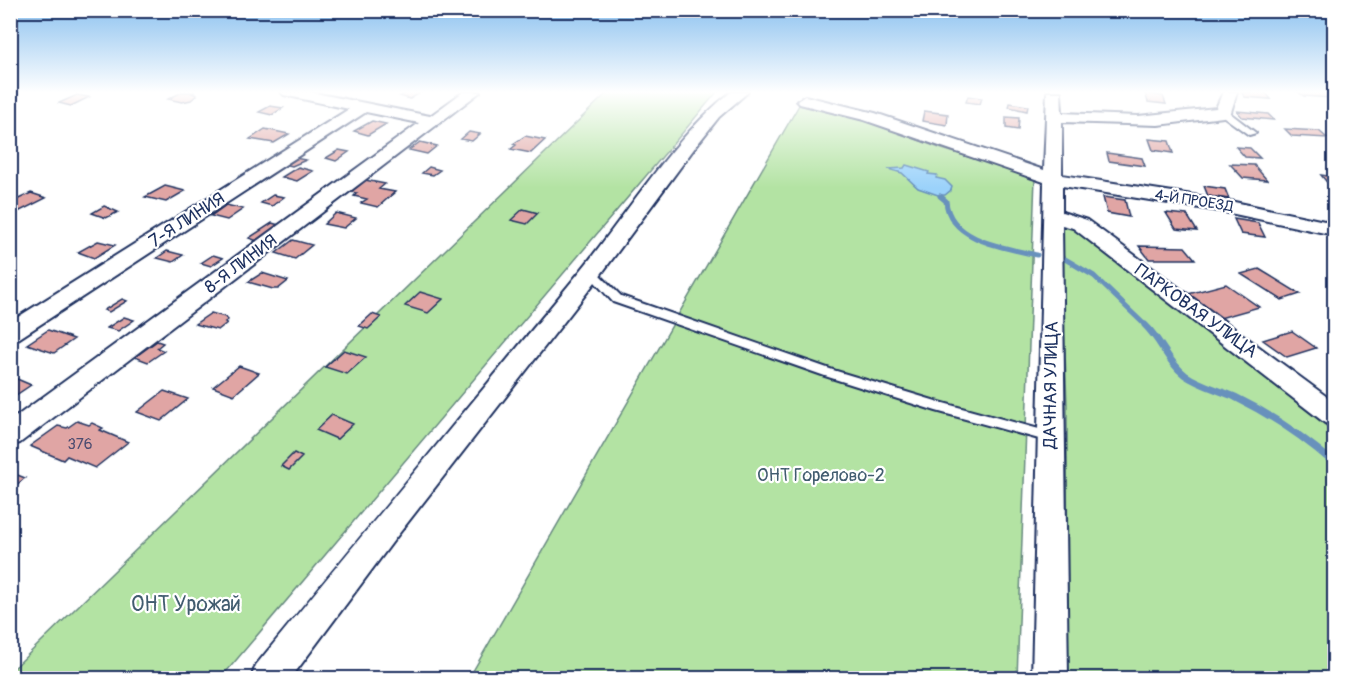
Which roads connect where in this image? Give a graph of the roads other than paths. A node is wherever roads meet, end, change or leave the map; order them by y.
1 (336, 124) edge
2 (428, 124) edge
3 (705, 124) edge
4 (894, 124) edge
5 (1053, 124) edge
6 (1239, 124) edge
7 (1252, 133) dead end
8 (1052, 179) junction
9 (1053, 215) junction
10 (1335, 229) edge
11 (591, 272) junction
12 (10, 333) edge
13 (1335, 416) edge
14 (10, 436) edge
15 (1050, 437) junction
16 (269, 678) edge
17 (1050, 678) edge

1 - 12 street, 7-Я ЛИНИЯ
2 - 14 street, 8-Я ЛИНИЯ
3 - 11 street
4 - 8 street, 4-Й ПРОЕЗД
5 - 8 street, ДАЧНАЯ УЛИЦА
6 - 7 lane
8 - 9 street, ДАЧНАЯ УЛИЦА
8 - 10 street, 4-Й ПРОЕЗД
9 - 13 street, ПАРКОВАЯ УЛИЦА
9 - 15 street, ДАЧНАЯ УЛИЦА
11 - 15 lane
11 - 16 street
15 - 17 street, ДАЧНАЯ УЛИЦА

